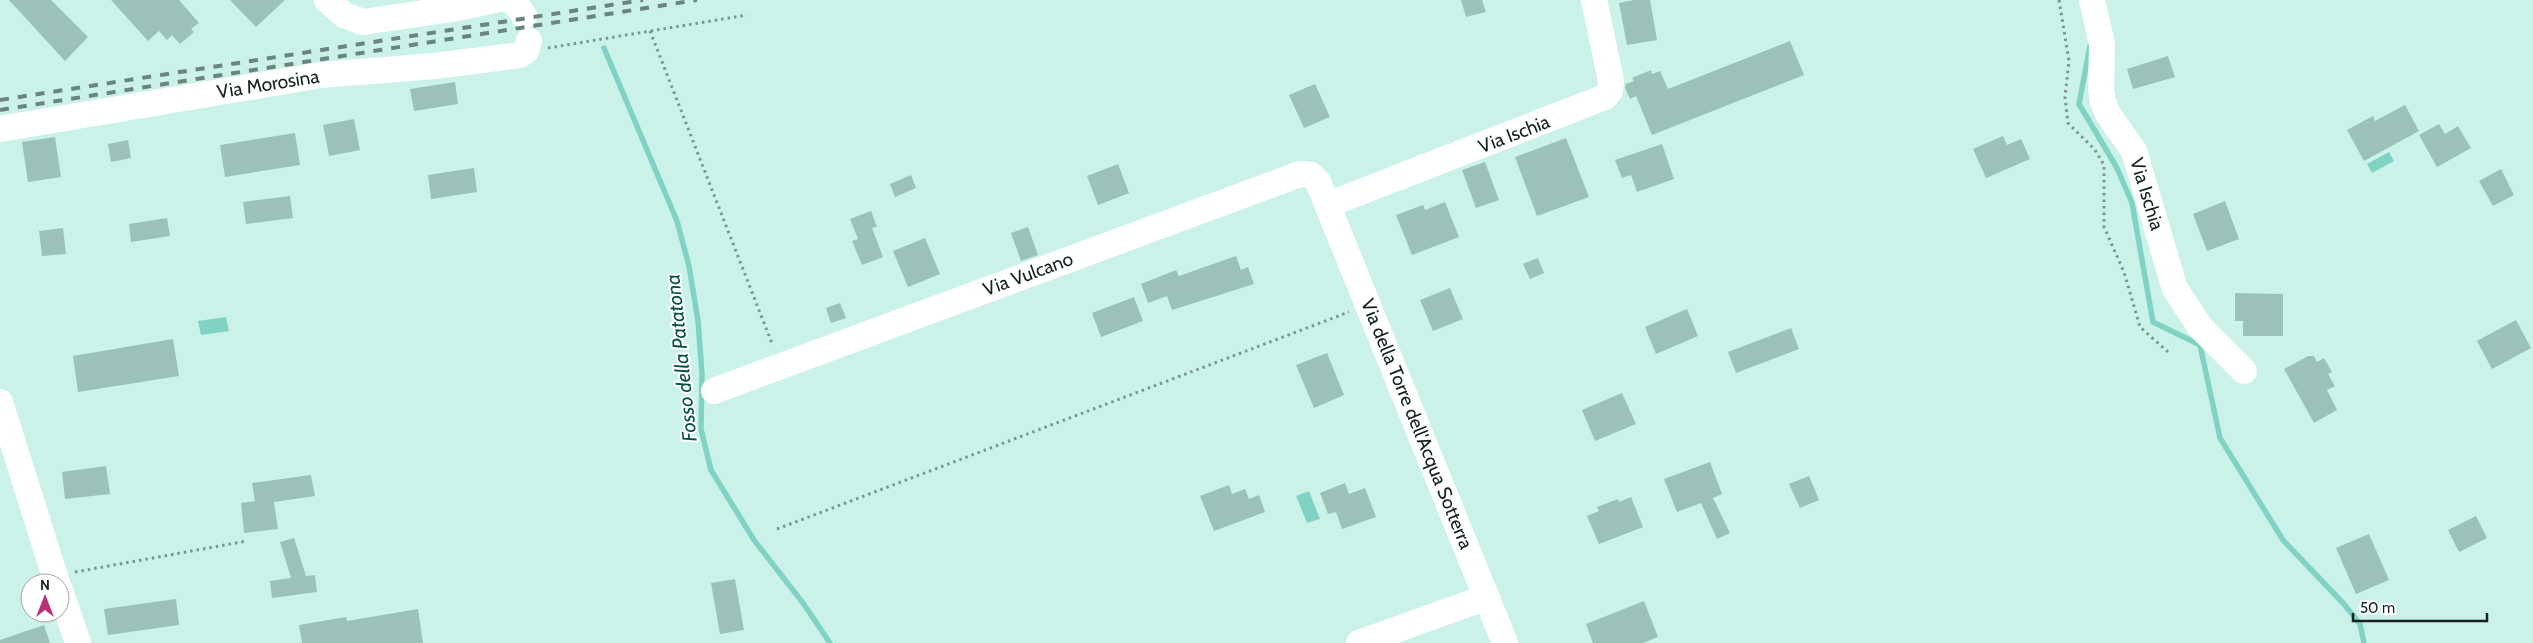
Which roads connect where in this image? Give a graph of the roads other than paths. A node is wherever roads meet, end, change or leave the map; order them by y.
1 (327, 0) edge
2 (495, 0) edge
3 (1594, 0) edge
4 (2092, 0) edge
5 (518, 18) edge
6 (0, 128) edge
7 (1327, 205) junction
8 (2244, 370) dead end
9 (714, 391) dead end
10 (0, 402) edge
11 (54, 573) edge
12 (1487, 596) junction
13 (70, 620) edge
14 (78, 643) edge
15 (1359, 643) edge
16 (1505, 643) edge

1 - 2 street
3 - 7 street, Via Ischia
4 - 8 street, Via Ischia
5 - 6 street, Via Morosina
7 - 9 street, Via Vulcano
7 - 12 street, Via della Torre dell'Acqua Sotterra
10 - 11 street
12 - 15 street
12 - 16 street, Via della Torre dell'Acqua Sotterra
13 - 14 street

